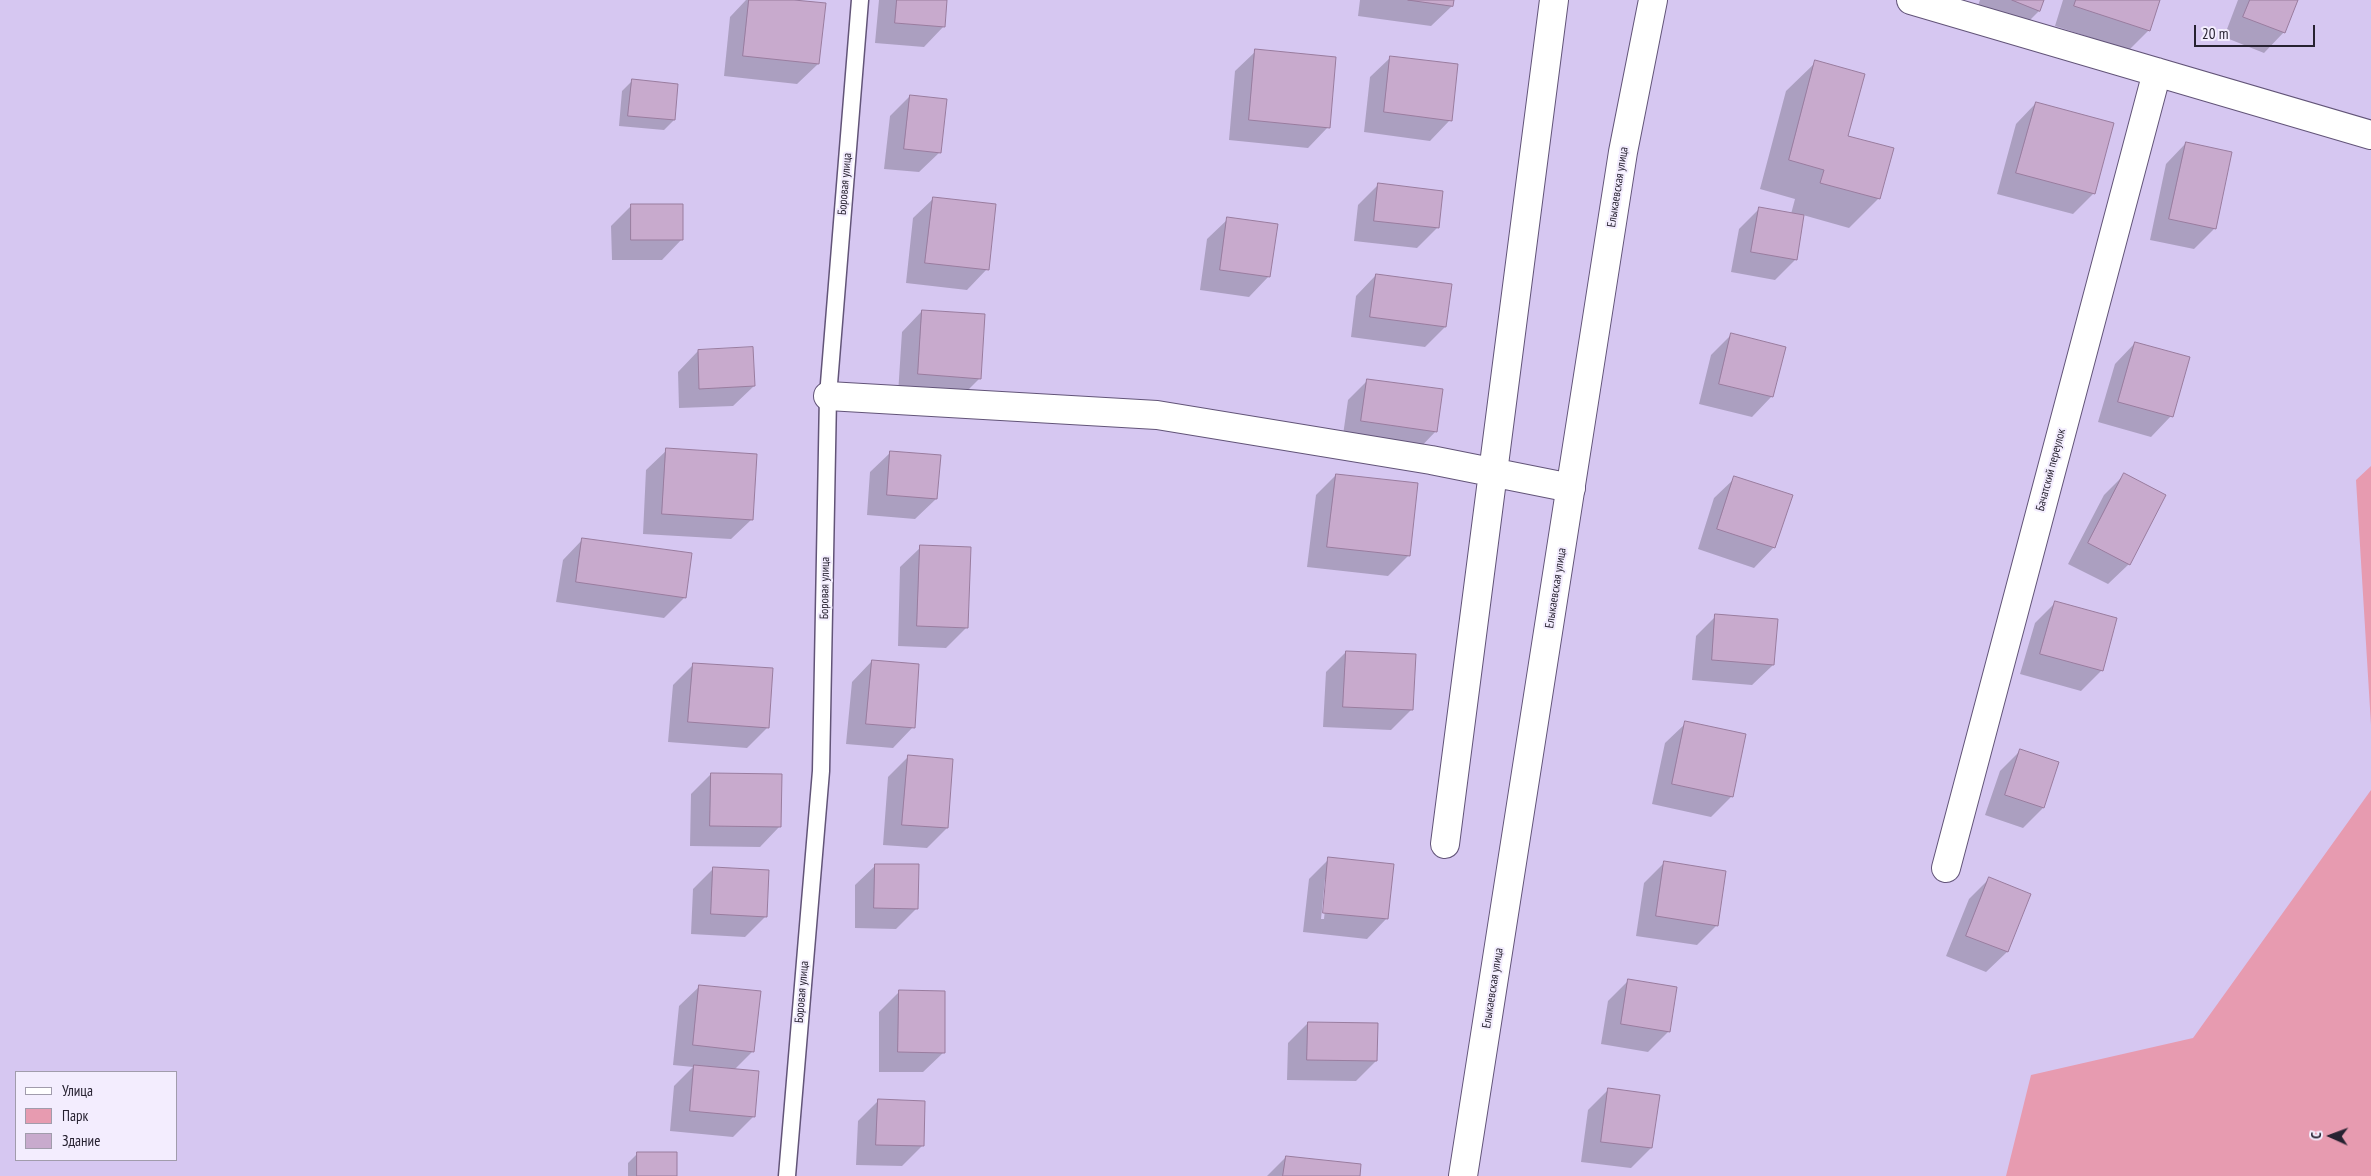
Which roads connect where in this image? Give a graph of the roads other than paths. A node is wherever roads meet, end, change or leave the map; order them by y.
1 (860, 0) edge
2 (1554, 0) edge
3 (1653, 0) edge
4 (1910, 0) edge
5 (2157, 72) junction
6 (2371, 135) edge
7 (828, 396) junction
8 (1493, 474) junction
9 (1571, 488) junction
10 (1445, 844) dead end
11 (1946, 868) dead end
12 (787, 1176) edge
13 (1463, 1176) edge

1 - 7 lane, Боровая улица
2 - 8 street
3 - 9 street, Елыкаевская улица
4 - 5 street
5 - 6 street
5 - 11 street, Бачатский переулок
7 - 8 street
7 - 12 lane, Боровая улица
8 - 9 street
8 - 10 street
9 - 13 street, Елыкаевская улица

